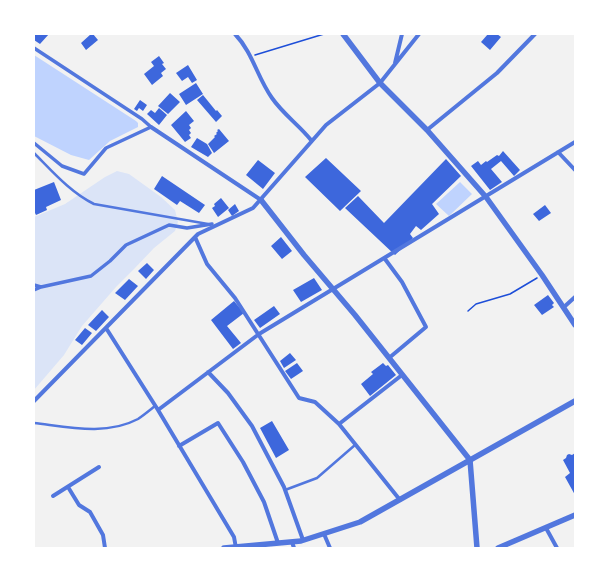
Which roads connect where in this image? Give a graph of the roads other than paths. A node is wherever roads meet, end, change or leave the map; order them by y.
1 (235, 34) edge
2 (343, 34) edge
3 (402, 34) edge
4 (419, 34) edge
5 (535, 34) edge
6 (34, 48) edge
7 (394, 65) junction
8 (380, 83) junction
9 (151, 126) junction
10 (427, 130) junction
11 (311, 140) junction
12 (575, 142) edge
13 (34, 143) edge
14 (558, 152) junction
15 (34, 153) edge
16 (575, 170) edge
17 (486, 197) junction
18 (261, 200) junction
19 (215, 225) junction
20 (195, 237) junction
21 (385, 259) junction
22 (34, 285) edge
23 (41, 287) junction
24 (34, 290) edge
25 (333, 290) junction
26 (575, 297) edge
27 (564, 307) junction
28 (575, 325) edge
29 (106, 328) junction
30 (259, 334) junction
31 (389, 358) junction
32 (208, 372) junction
33 (402, 375) junction
34 (34, 401) edge
35 (575, 401) edge
36 (157, 408) junction
37 (34, 423) edge
38 (339, 424) junction
39 (356, 444) junction
40 (179, 446) junction
41 (470, 460) junction
42 (99, 467) dead end
43 (68, 486) junction
44 (285, 490) junction
45 (53, 496) dead end
46 (400, 500) junction
47 (575, 515) edge
48 (546, 528) junction
49 (324, 534) junction
50 (303, 540) junction
51 (292, 542) junction
52 (278, 543) junction
53 (236, 547) edge
54 (105, 548) edge
55 (224, 548) edge
56 (294, 548) edge
57 (330, 548) edge
58 (477, 548) edge
59 (500, 548) edge
60 (557, 548) edge

1 - 11 street
2 - 8 street
3 - 7 street
4 - 7 street
5 - 10 street
6 - 9 street
7 - 8 street
8 - 10 street
8 - 11 street
9 - 13 street
9 - 18 street
10 - 17 street
11 - 18 street
12 - 14 street
14 - 16 street
14 - 17 street
15 - 19 lane
17 - 21 street
17 - 27 street
18 - 19 street
18 - 25 street
19 - 20 street
19 - 23 street
20 - 29 street
20 - 30 street
21 - 25 street
21 - 31 street
22 - 23 street
23 - 24 street
25 - 30 street
25 - 31 street
26 - 27 street
27 - 28 street
29 - 34 street
29 - 36 street
30 - 32 street
30 - 38 street
31 - 33 street
32 - 36 street
32 - 44 street
33 - 38 street
33 - 41 street
35 - 41 street
36 - 37 lane
36 - 40 street
38 - 39 street
39 - 44 lane
39 - 46 street
40 - 52 street
40 - 53 street
41 - 46 street
41 - 58 street
42 - 43 street
43 - 45 street
43 - 54 street
44 - 50 street
46 - 49 street
47 - 48 street
48 - 59 street
48 - 60 street
49 - 50 street
49 - 57 street
50 - 51 street
51 - 52 street
51 - 56 street
52 - 53 street
53 - 55 street

